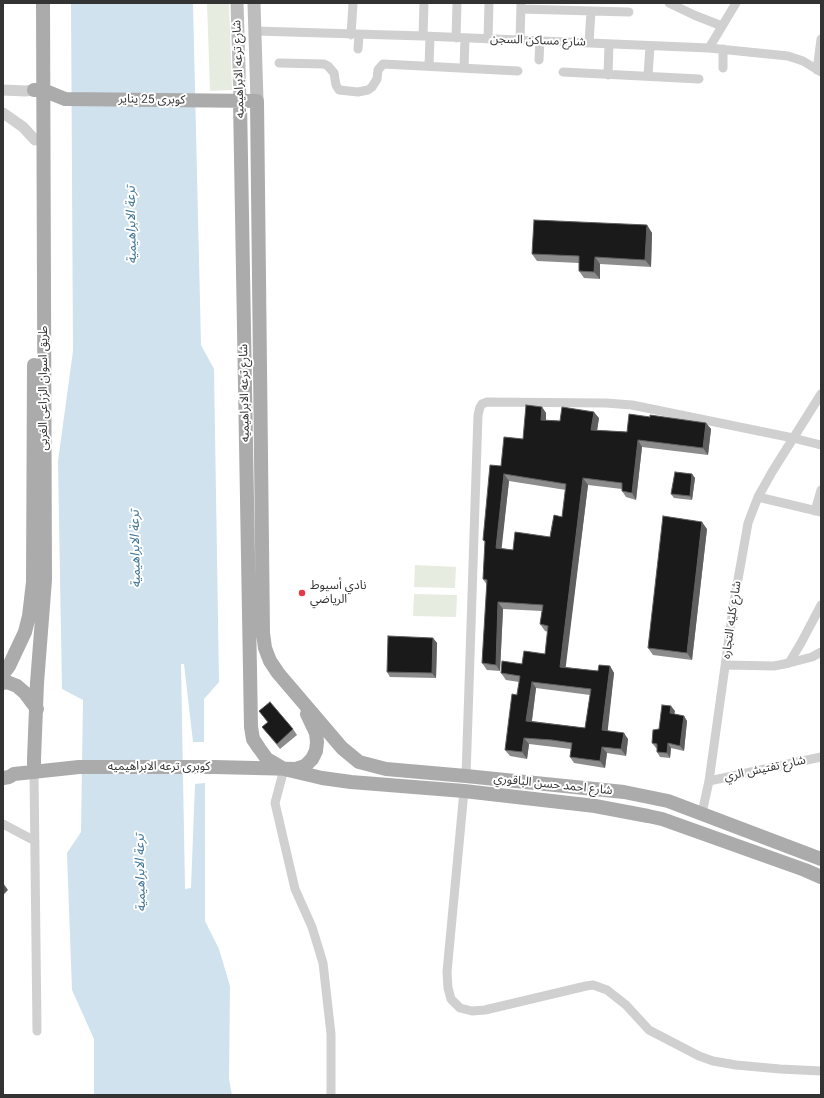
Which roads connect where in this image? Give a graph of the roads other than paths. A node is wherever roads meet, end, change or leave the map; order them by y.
1 (35, 3) edge
2 (43, 3) edge
3 (237, 3) edge
4 (254, 3) edge
5 (352, 3) edge
6 (424, 3) edge
7 (457, 3) edge
8 (489, 3) edge
9 (669, 3) edge
10 (736, 3) edge
11 (521, 6) edge
12 (555, 7) edge
13 (591, 11) junction
14 (630, 12) dead end
15 (722, 26) junction
16 (256, 32) junction
17 (355, 35) junction
18 (426, 36) junction
19 (460, 38) junction
20 (488, 39) junction
21 (821, 39) edge
22 (520, 40) junction
23 (540, 41) junction
24 (590, 43) junction
25 (609, 44) junction
26 (650, 46) junction
27 (709, 48) junction
28 (358, 49) dead end
29 (723, 49) junction
30 (539, 60) dead end
31 (279, 63) dead end
32 (429, 66) junction
33 (464, 68) junction
34 (723, 68) dead end
35 (518, 70) dead end
36 (819, 71) edge
37 (563, 72) dead end
38 (608, 75) junction
39 (648, 76) junction
40 (699, 79) dead end
41 (3, 90) edge
42 (39, 90) junction
43 (64, 99) junction
44 (240, 101) junction
45 (257, 101) junction
46 (43, 111) junction
47 (3, 113) edge
48 (35, 140) junction
49 (821, 394) edge
50 (793, 438) junction
51 (821, 445) edge
52 (261, 466) junction
53 (246, 467) junction
54 (821, 490) edge
55 (758, 496) junction
56 (818, 512) edge
57 (821, 605) edge
58 (821, 652) edge
59 (789, 664) junction
60 (726, 665) junction
61 (3, 674) edge
62 (3, 683) edge
63 (302, 701) junction
64 (37, 708) junction
65 (821, 757) edge
66 (284, 769) junction
67 (34, 772) junction
68 (7, 773) edge
69 (466, 776) junction
70 (709, 781) junction
71 (464, 791) junction
72 (668, 801) junction
73 (702, 813) junction
74 (662, 819) junction
75 (3, 824) edge
76 (35, 841) junction
77 (821, 859) edge
78 (821, 878) edge
79 (38, 1031) dead end
80 (821, 1071) edge
81 (331, 1095) edge

1 - 42 main road, طريق اسوان الزراعى الغربى
2 - 42 main road, طريق اسوان الزراعى الغربى
3 - 44 main road, شارع ترعه الابراهيميه
4 - 16 main road, شارع ترعه الابراهيميه
5 - 17 street
6 - 18 street
7 - 19 street
8 - 20 street
9 - 15 street
10 - 15 street
11 - 12 street
11 - 22 street
12 - 13 street
13 - 14 street
13 - 24 street
15 - 27 street
16 - 17 street, شارع مساكن السجن
16 - 45 main road, شارع ترعه الابراهيميه
17 - 18 street, شارع مساكن السجن
17 - 28 street
18 - 19 street, شارع مساكن السجن
18 - 32 street
19 - 20 street, شارع مساكن السجن
19 - 33 street
20 - 22 street, شارع مساكن السجن
21 - 36 street
22 - 23 street, شارع مساكن السجن
23 - 24 street, شارع مساكن السجن
23 - 30 street
24 - 25 street, شارع مساكن السجن
25 - 26 street, شارع مساكن السجن
25 - 38 street
26 - 27 street, شارع مساكن السجن
26 - 39 street
27 - 29 street, شارع مساكن السجن
29 - 34 street
29 - 36 street, شارع مساكن السجن
31 - 32 street
32 - 33 street
33 - 35 street
37 - 38 street
38 - 39 street
39 - 40 street
41 - 42 street
42 - 43 main road, كوبرى 25 يناير
42 - 46 main road, طريق اسوان الزراعى الغربى
42 - 48 main road, طريق اسوان الزراعى الغربى
43 - 44 main road, كوبرى 25 يناير
43 - 46 main road, كوبرى 25 يناير
44 - 45 main road, كوبرى 25 يناير
44 - 53 main road, شارع ترعه الابراهيميه
45 - 52 main road, شارع ترعه الابراهيميه
46 - 64 main road, طريق اسوان الزراعى الغربى
47 - 48 street
48 - 61 main road, طريق اسوان الزراعى الغربى
49 - 50 street, شارع كليه التجاره
50 - 51 street
50 - 55 street, شارع كليه التجاره
50 - 69 street
52 - 53 main road
52 - 63 main road, شارع ترعه الابراهيميه
53 - 66 main road, شارع ترعه الابراهيميه
54 - 56 street
55 - 56 street
55 - 60 street, شارع كليه التجاره
57 - 59 street
58 - 59 street
59 - 60 street
60 - 70 street, شارع كليه التجاره
62 - 64 main road
63 - 66 main road
63 - 69 main road, شارع احمد حسن الباقوري
64 - 67 main road, طريق اسوان الزراعى الغربى
65 - 70 street, شارع تفتيش الري
66 - 67 main road, كوبرى ترعه الابراهيميه
66 - 71 main road, شارع احمد حسن الباقوري
66 - 81 street
67 - 68 main road, كوبرى ترعه الابراهيميه
67 - 76 street
69 - 72 main road, شارع احمد حسن الباقوري
70 - 73 street, شارع كليه التجاره
71 - 74 main road, شارع احمد حسن الباقوري
71 - 80 street
72 - 73 main road, شارع احمد حسن الباقوري
72 - 74 main road
73 - 77 main road, شارع احمد حسن الباقوري
74 - 78 main road, شارع احمد حسن الباقوري
75 - 76 street
76 - 79 street

